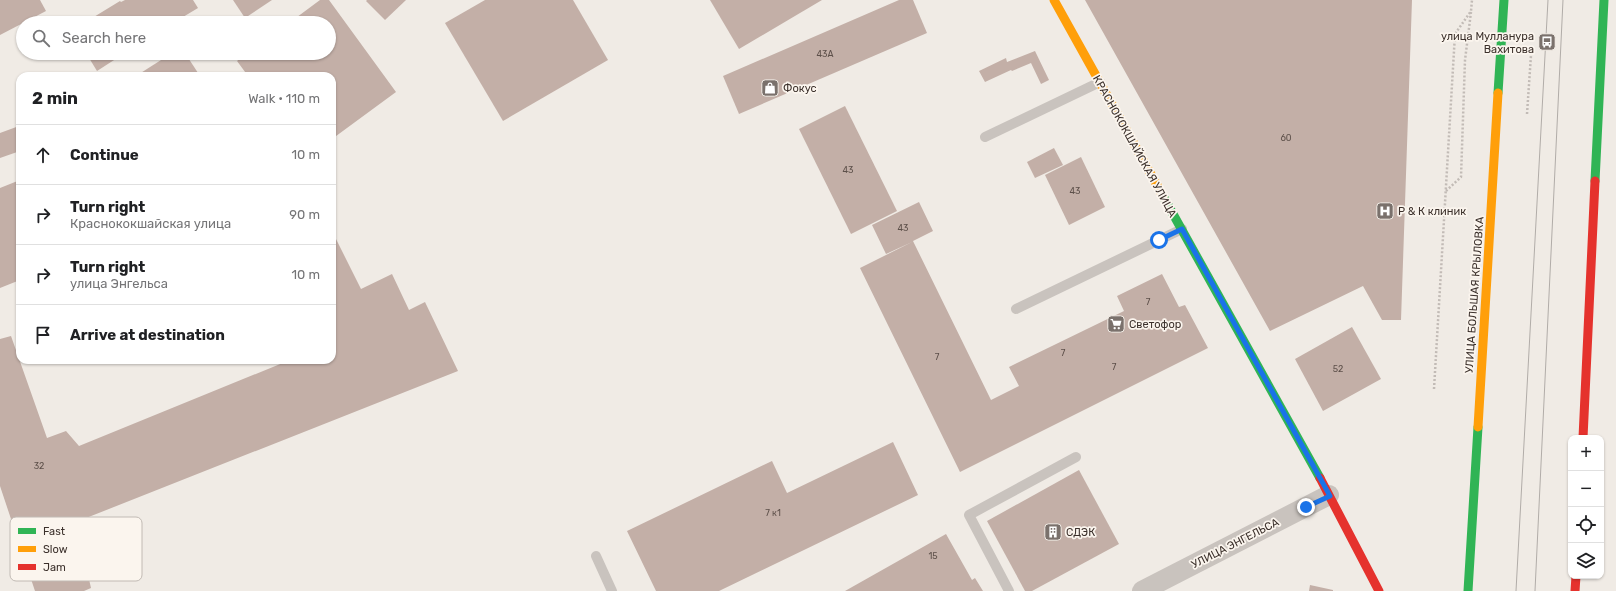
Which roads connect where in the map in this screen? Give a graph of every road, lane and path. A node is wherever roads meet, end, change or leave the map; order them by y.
1 (1054, 0) edge
2 (1472, 0) edge
3 (1504, 0) edge
4 (1604, 0) edge
5 (1472, 12) junction
6 (1531, 55) dead end
7 (1100, 82) junction
8 (1527, 114) dead end
9 (985, 137) dead end
10 (1446, 191) junction
11 (1182, 229) junction
12 (1016, 309) dead end
13 (1434, 389) dead end
14 (1583, 435) edge
15 (1076, 457) dead end
16 (1330, 496) junction
17 (1473, 518) junction
18 (596, 556) dead end
19 (1576, 579) edge
20 (1380, 590) edge
21 (612, 591) edge
22 (1010, 591) edge
23 (1142, 591) edge
24 (1460, 591) edge
25 (1468, 591) edge
26 (1575, 591) edge

1 - 7 main road, КРАСНОКОКШАЙСКАЯ УЛИЦА
2 - 5 path
3 - 17 main road, УЛИЦА БОЛЬШАЯ КРЫЛОВКА
4 - 14 main road
5 - 10 path
5 - 10 path
6 - 8 path
7 - 9 lane
7 - 11 main road, КРАСНОКОКШАЙСКАЯ УЛИЦА
10 - 13 path
11 - 12 lane
11 - 16 main road, КРАСНОКОКШАЙСКАЯ УЛИЦА
15 - 22 lane
16 - 20 main road, КРАСНОКОКШАЙСКАЯ УЛИЦА
16 - 23 street, УЛИЦА ЭНГЕЛЬСА
17 - 24 street
17 - 25 main road, УЛИЦА БОЛЬШАЯ КРЫЛОВКА
18 - 21 lane
19 - 26 main road

